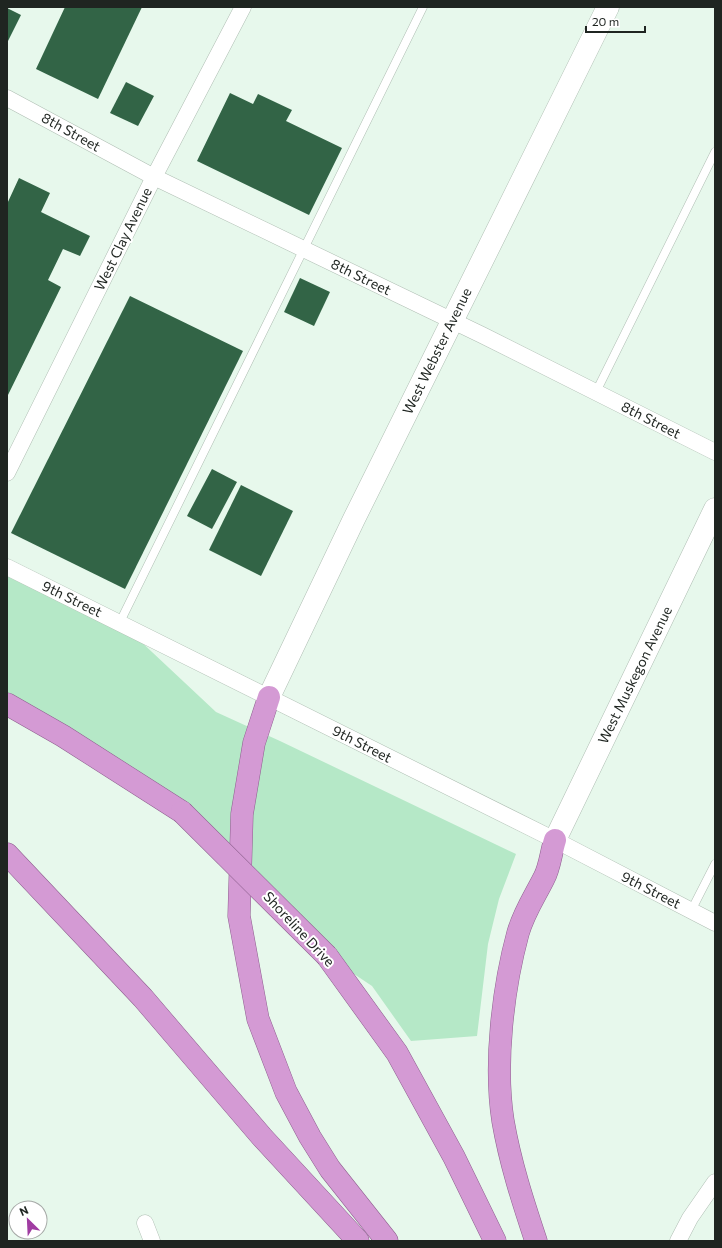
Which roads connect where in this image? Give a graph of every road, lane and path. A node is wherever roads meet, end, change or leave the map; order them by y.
1 (243, 7) edge
2 (423, 7) edge
3 (608, 7) edge
4 (7, 98) edge
5 (715, 152) edge
6 (154, 177) junction
7 (304, 249) junction
8 (452, 320) junction
9 (596, 392) junction
10 (715, 452) edge
11 (7, 473) edge
12 (715, 509) edge
13 (7, 567) edge
14 (120, 622) junction
15 (269, 697) junction
16 (7, 704) edge
17 (554, 840) junction
18 (7, 854) edge
19 (715, 864) edge
20 (691, 911) junction
21 (715, 923) edge
22 (715, 1182) edge
23 (145, 1222) dead end
24 (152, 1241) edge
25 (358, 1241) edge
26 (387, 1241) edge
27 (495, 1241) edge
28 (536, 1241) edge
29 (678, 1241) edge

1 - 6 street, West Clay Avenue
2 - 7 lane
3 - 8 main road, West Webster Avenue
4 - 6 street, 8th Street
5 - 9 lane
6 - 7 street, 8th Street
6 - 11 street, West Clay Avenue
7 - 8 street, 8th Street
7 - 14 lane
8 - 9 street, 8th Street
8 - 15 main road, West Webster Avenue
9 - 10 street, 8th Street
12 - 17 main road, West Muskegon Avenue
13 - 14 street, 9th Street
14 - 15 street, 9th Street
15 - 17 street, 9th Street
15 - 26 highway
16 - 27 highway, Shoreline Drive, bridge
17 - 20 street, 9th Street
17 - 28 highway
18 - 25 highway
19 - 20 lane
20 - 21 street, 9th Street
22 - 29 street
23 - 24 street

